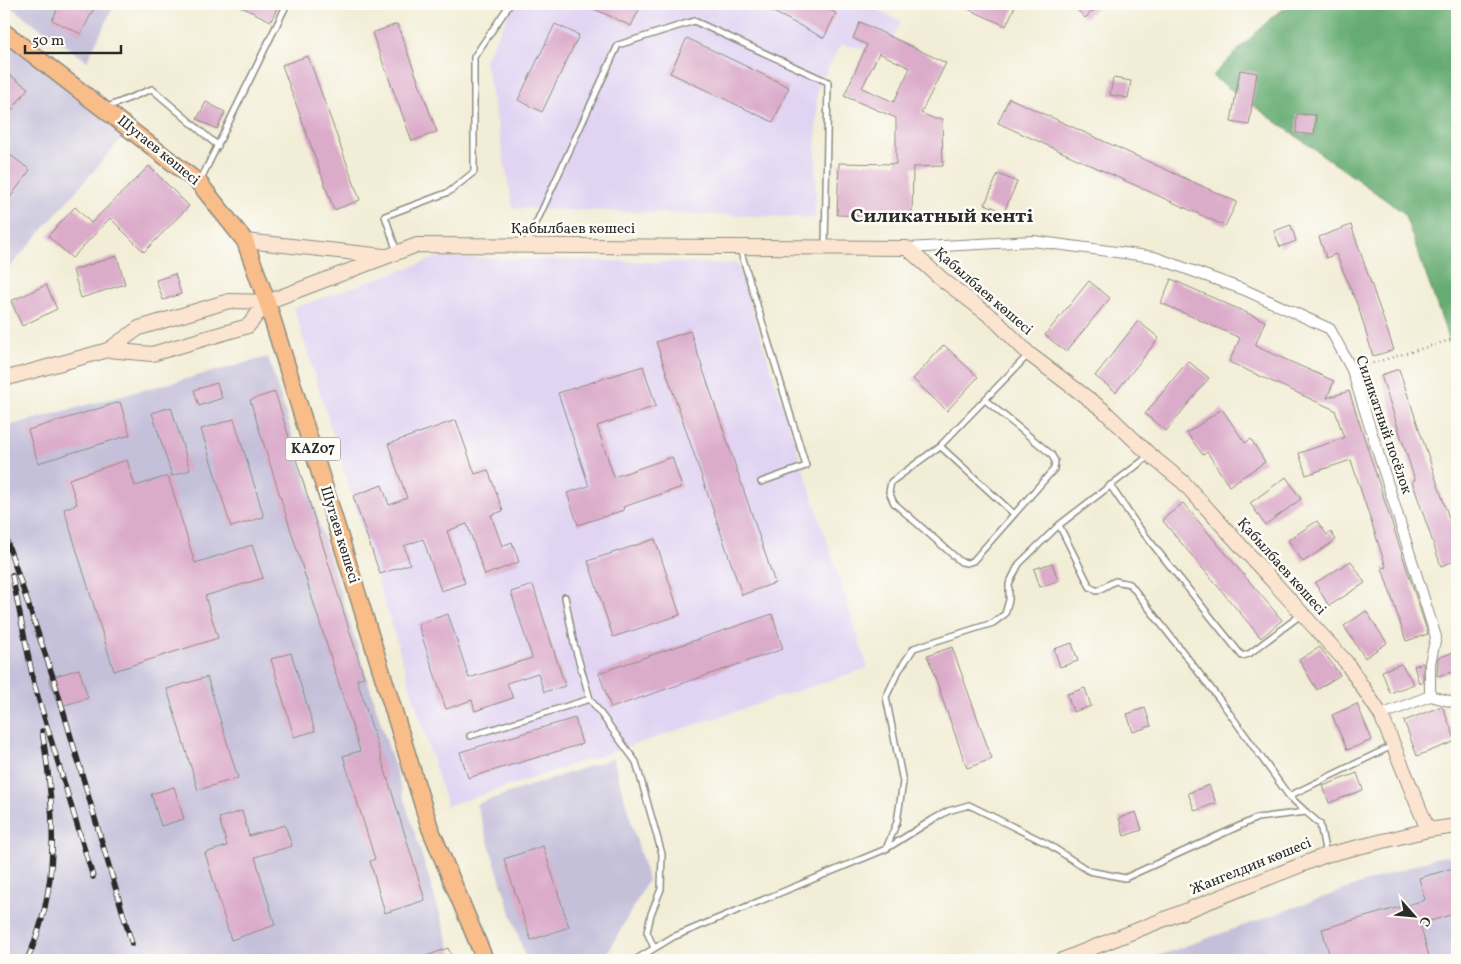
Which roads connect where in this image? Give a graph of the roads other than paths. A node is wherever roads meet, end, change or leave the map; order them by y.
1 (287, 4) edge
2 (510, 4) edge
3 (4, 32) edge
4 (104, 108) junction
5 (218, 146) junction
6 (199, 183) junction
7 (245, 241) junction
8 (526, 245) junction
9 (739, 246) junction
10 (825, 247) junction
11 (907, 248) junction
12 (392, 255) junction
13 (267, 302) junction
14 (108, 350) junction
15 (1029, 354) junction
16 (4, 379) edge
17 (984, 400) junction
18 (940, 446) junction
19 (1150, 456) junction
20 (761, 482) dead end
21 (1110, 485) junction
22 (1014, 514) junction
23 (1060, 525) junction
24 (565, 597) dead end
25 (1302, 613) junction
26 (1430, 696) junction
27 (590, 699) junction
28 (1457, 703) edge
29 (1380, 716) junction
30 (470, 736) dead end
31 (1393, 746) junction
32 (1289, 796) junction
33 (1306, 812) junction
34 (1457, 826) edge
35 (1428, 830) junction
36 (886, 849) junction
37 (1326, 855) junction
38 (654, 948) junction
39 (485, 960) edge
40 (635, 960) edge
41 (1062, 960) edge

1 - 5 lane
2 - 12 lane
3 - 4 highway, Шугаев көшесі / KAZ07
4 - 5 lane
4 - 6 highway, Шугаев көшесі / KAZ07
5 - 6 lane
6 - 7 highway, Шугаев көшесі / KAZ07
7 - 12 main road
7 - 13 highway, Шугаев көшесі / KAZ07
8 - 9 main road, Қабылбаев көшесі
8 - 10 lane
8 - 12 main road, Қабылбаев көшесі
9 - 10 main road, Қабылбаев көшесі
9 - 20 lane
10 - 11 main road, Қабылбаев көшесі
11 - 15 main road, Қабылбаев көшесі
11 - 26 street, Силикатный посёлок
12 - 13 main road, Қабылбаев көшесі
13 - 14 main road, Қабылбаев көшесі
13 - 14 main road, Қабылбаев көшесі
13 - 39 highway, Шугаев көшесі / KAZ07
14 - 16 main road, Қабылбаев көшесі
15 - 17 lane
15 - 19 main road, Қабылбаев көшесі
17 - 18 lane
17 - 22 lane
18 - 22 lane
18 - 22 lane
19 - 21 lane
19 - 25 main road, Қабылбаев көшесі
21 - 23 lane
21 - 25 lane
23 - 32 lane
23 - 36 lane
24 - 27 lane
25 - 29 main road, Қабылбаев көшесі
26 - 28 street
26 - 29 street
27 - 30 lane
27 - 38 lane
29 - 31 main road, Қабылбаев көшесі
31 - 32 lane
31 - 35 main road, Қабылбаев көшесі
32 - 33 lane
33 - 36 lane
33 - 37 lane
34 - 35 main road, Жангелдин көшесі
35 - 37 main road, Жангелдин көшесі
36 - 38 lane
37 - 41 main road, Жангелдин көшесі
38 - 40 lane

